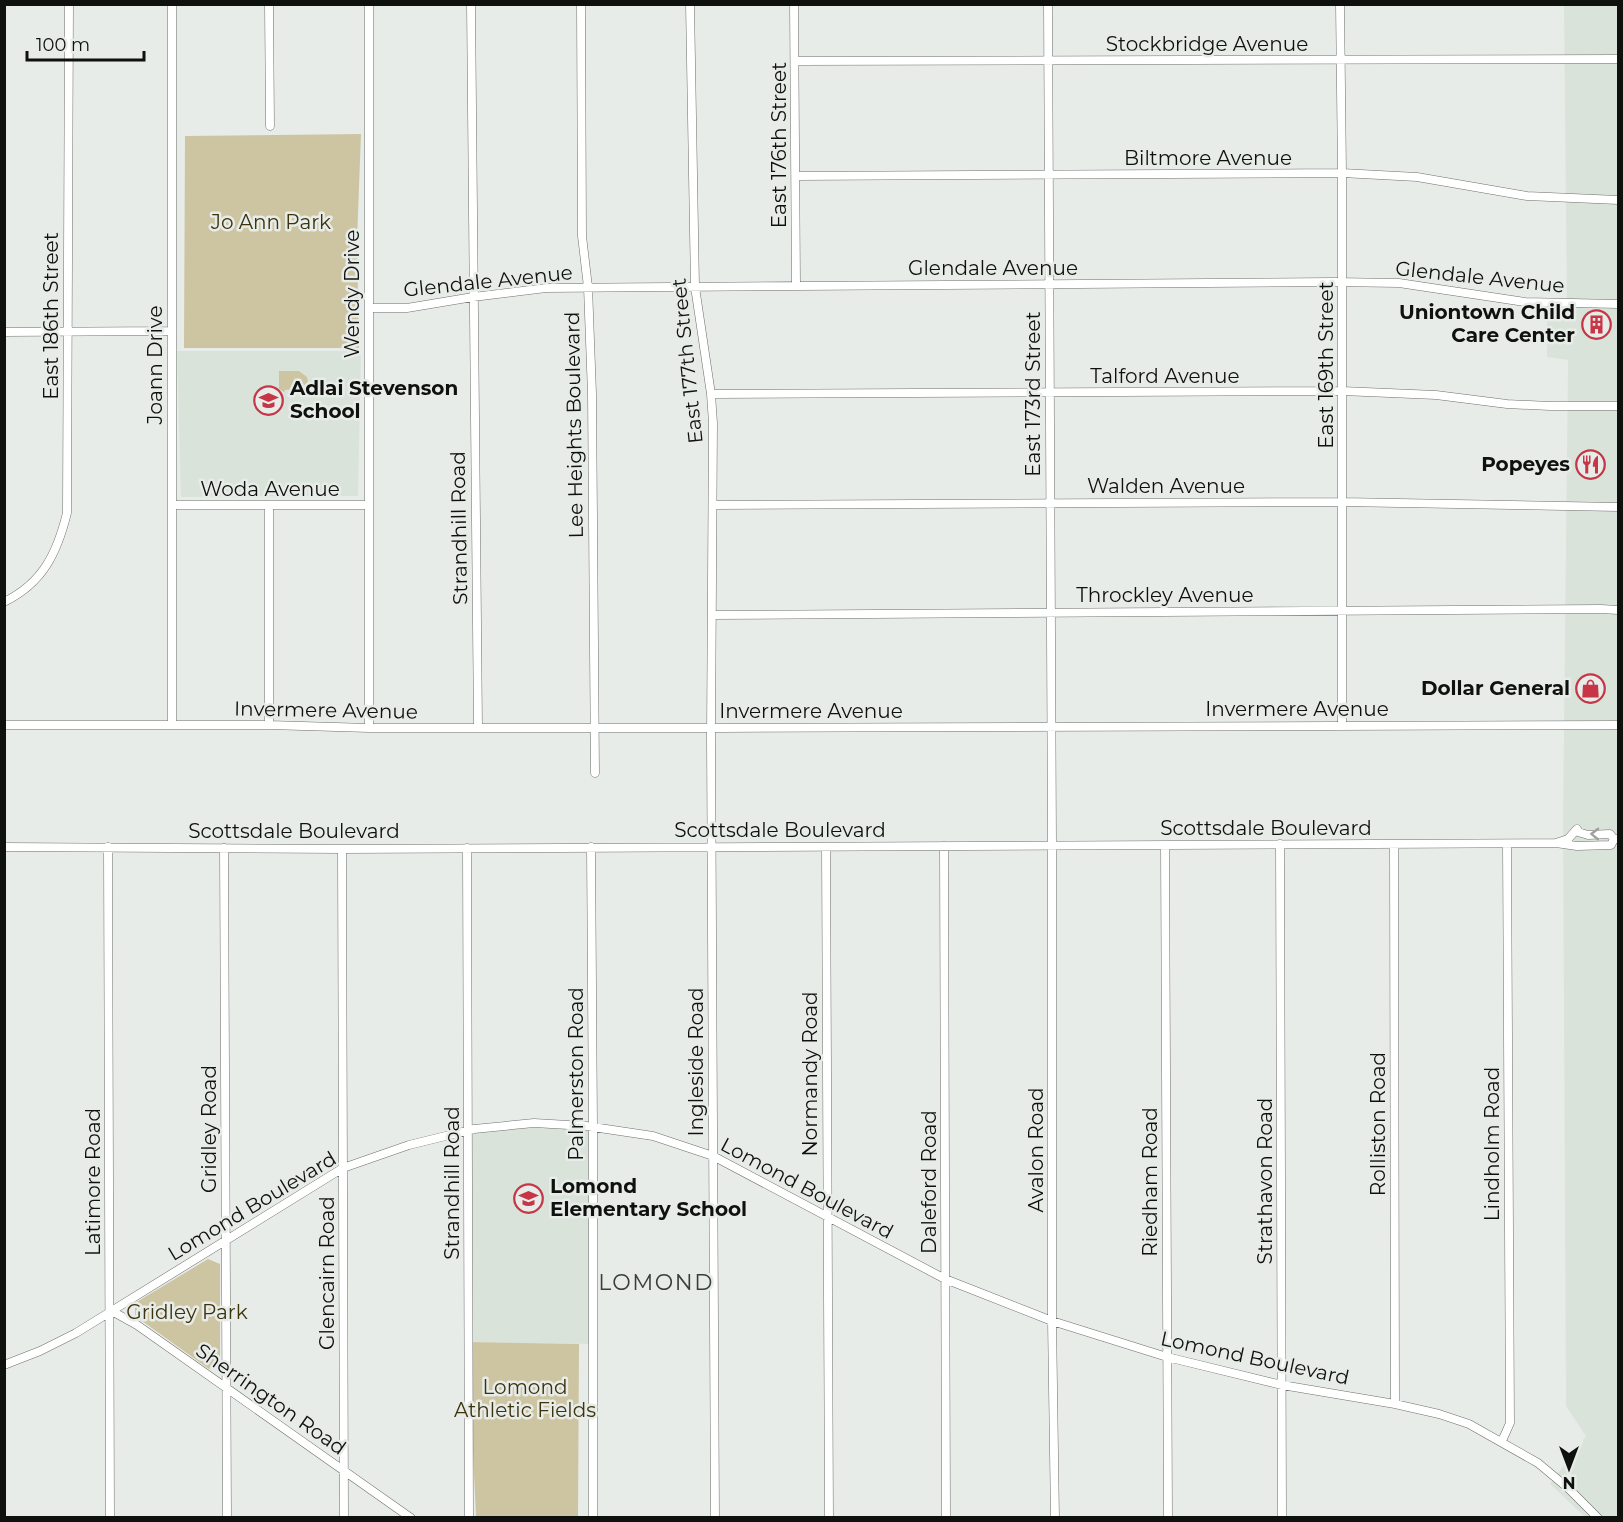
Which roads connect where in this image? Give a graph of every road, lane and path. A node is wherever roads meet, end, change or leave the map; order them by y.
1 (69, 4) edge
2 (172, 4) edge
3 (269, 4) edge
4 (369, 4) edge
5 (471, 4) edge
6 (581, 4) edge
7 (690, 4) edge
8 (794, 4) edge
9 (1048, 4) edge
10 (1340, 4) edge
11 (1618, 59) edge
12 (1340, 60) junction
13 (795, 62) junction
14 (1048, 62) junction
15 (270, 126) dead end
16 (1342, 173) junction
17 (1049, 175) junction
18 (796, 176) junction
19 (1618, 200) edge
20 (1342, 282) junction
21 (1049, 284) junction
22 (796, 285) junction
23 (588, 287) junction
24 (695, 287) junction
25 (473, 297) junction
26 (1618, 304) edge
27 (369, 308) junction
28 (67, 331) junction
29 (172, 331) junction
30 (4, 332) edge
31 (1342, 391) junction
32 (1049, 393) junction
33 (711, 394) junction
34 (1618, 406) edge
35 (1050, 502) junction
36 (1342, 502) junction
37 (172, 505) junction
38 (269, 505) junction
39 (368, 505) junction
40 (713, 505) junction
41 (1618, 507) edge
42 (4, 602) edge
43 (1342, 610) junction
44 (1618, 610) edge
45 (1051, 613) junction
46 (712, 615) junction
47 (4, 725) edge
48 (172, 725) junction
49 (269, 725) junction
50 (1618, 725) edge
51 (1051, 726) junction
52 (1342, 726) junction
53 (369, 728) junction
54 (478, 728) junction
55 (594, 728) junction
56 (711, 728) junction
57 (595, 772) dead end
58 (1052, 783) joint
59 (711, 786) joint
60 (1616, 839) edge
61 (1556, 843) junction
62 (1280, 844) junction
63 (1394, 844) junction
64 (1507, 844) junction
65 (1052, 845) junction
66 (712, 846) junction
67 (944, 846) junction
68 (1166, 846) junction
69 (4, 847) edge
70 (108, 847) junction
71 (591, 847) junction
72 (826, 847) junction
73 (224, 848) junction
74 (467, 848) junction
75 (342, 849) junction
76 (593, 1128) junction
77 (468, 1131) junction
78 (713, 1156) junction
79 (343, 1168) junction
80 (827, 1216) junction
81 (226, 1239) junction
82 (945, 1279) junction
83 (110, 1310) junction
84 (1052, 1321) junction
85 (1167, 1357) junction
86 (4, 1365) edge
87 (1282, 1385) junction
88 (226, 1388) junction
89 (1395, 1404) junction
90 (1502, 1441) junction
91 (344, 1471) junction
92 (110, 1518) edge
93 (227, 1518) edge
94 (344, 1518) edge
95 (411, 1518) edge
96 (469, 1518) edge
97 (592, 1518) edge
98 (715, 1518) edge
99 (829, 1518) edge
100 (946, 1518) edge
101 (1055, 1518) edge
102 (1168, 1518) edge
103 (1281, 1518) edge
104 (1598, 1518) edge

1 - 28 street, East 186th Street
2 - 29 street, Joann Drive
3 - 15 street
4 - 27 street, Wendy Drive
5 - 25 street, Strandhill Road
6 - 23 street, Lee Heights Boulevard
7 - 24 street, East 177th Street
8 - 13 street, East 176th Street
9 - 14 street, East 173rd Street
10 - 12 street, East 169th Street
11 - 12 street, Stockbridge Avenue
12 - 14 street, Stockbridge Avenue
12 - 16 street, East 169th Street
13 - 14 street, Stockbridge Avenue
13 - 18 street, East 176th Street
14 - 17 street, East 173rd Street
16 - 17 street, Biltmore Avenue
16 - 19 street, Biltmore Avenue
16 - 20 street, East 169th Street
17 - 18 street, Biltmore Avenue
17 - 21 street, East 173rd Street
18 - 22 street, East 176th Street
20 - 21 street, Glendale Avenue
20 - 26 street, Glendale Avenue
20 - 31 street, East 169th Street
21 - 22 street, Glendale Avenue
21 - 32 street, East 173rd Street
22 - 24 street, Glendale Avenue
23 - 24 street, Glendale Avenue
23 - 25 street, Glendale Avenue
23 - 55 street, Lee Heights Boulevard
24 - 33 street, East 177th Street
25 - 27 street, Glendale Avenue
25 - 54 street, Strandhill Road
27 - 39 street, Wendy Drive
28 - 29 street
28 - 30 street
28 - 42 street, East 186th Street
29 - 37 street, Joann Drive
31 - 32 street, Talford Avenue
31 - 34 street, Talford Avenue
31 - 36 street, East 169th Street
32 - 33 street, Talford Avenue
32 - 35 street, East 173rd Street
33 - 40 street, East 177th Street
35 - 36 street, Walden Avenue
35 - 40 street, Walden Avenue
35 - 45 street, East 173rd Street
36 - 41 street, Walden Avenue
36 - 43 street, East 169th Street
37 - 38 street, Woda Avenue
37 - 48 street, Joann Drive
38 - 39 street, Woda Avenue
38 - 49 street
39 - 53 street, Wendy Drive
40 - 46 street, East 177th Street
43 - 44 street, Throckley Avenue
43 - 45 street, Throckley Avenue
43 - 52 street, East 169th Street
45 - 46 street, Throckley Avenue
45 - 51 street, East 173rd Street
46 - 56 street, East 177th Street
47 - 48 street, Invermere Avenue
48 - 49 street, Invermere Avenue
49 - 53 street, Invermere Avenue
50 - 52 street, Invermere Avenue
51 - 52 street, Invermere Avenue
51 - 56 street, Invermere Avenue
51 - 58 street, East 173rd Street
53 - 54 street, Invermere Avenue
54 - 55 street, Invermere Avenue
55 - 56 street, Invermere Avenue
55 - 57 street, Lee Heights Boulevard
56 - 59 street, East 177th Street
58 - 65 street, Avalon Road
59 - 66 street, Ingleside Road
60 - 61 street, Scottsdale Boulevard
60 -> 61 street, Scottsdale Boulevard
61 - 64 street, Scottsdale Boulevard
62 - 63 street, Scottsdale Boulevard
62 - 68 street, Scottsdale Boulevard
62 - 87 street, Strathavon Road
63 - 64 street, Scottsdale Boulevard
63 - 89 street, Rolliston Road
64 - 90 street, Lindholm Road
65 - 67 street, Scottsdale Boulevard
65 - 68 street, Scottsdale Boulevard
65 - 84 street, Avalon Road
66 - 71 street, Scottsdale Boulevard
66 - 72 street, Scottsdale Boulevard
66 - 78 street, Ingleside Road
67 - 72 street, Scottsdale Boulevard
67 - 82 street, Daleford Road
68 - 85 street, Riedham Road
69 - 70 street, Scottsdale Boulevard
70 - 73 street, Scottsdale Boulevard
70 - 83 street, Latimore Road
71 - 74 street, Scottsdale Boulevard
71 - 76 street, Palmerston Road
72 - 80 street, Normandy Road
73 - 75 street, Scottsdale Boulevard
73 - 81 street, Gridley Road
74 - 75 street, Scottsdale Boulevard
74 - 77 street, Strandhill Road
75 - 79 street, Glencairn Road
76 - 77 street, Lomond Boulevard
76 - 78 street, Lomond Boulevard
76 - 97 street, Palmerston Road
77 - 79 street, Lomond Boulevard
77 - 96 street, Strandhill Road
78 - 80 street, Lomond Boulevard
78 - 98 street, Ingleside Road
79 - 81 street, Lomond Boulevard
79 - 91 street, Glencairn Road
80 - 82 street, Lomond Boulevard
80 - 99 street, Normandy Road
81 - 83 street, Lomond Boulevard
81 - 88 street, Gridley Road
82 - 84 street, Lomond Boulevard
82 - 100 street, Daleford Road
83 - 86 street, Lomond Boulevard
83 - 88 street, Sherrington Road
83 - 92 street, Latimore Road
84 - 85 street, Lomond Boulevard
84 - 101 street, Avalon Road
85 - 87 street, Lomond Boulevard
85 - 102 street, Riedham Road
87 - 89 street, Lomond Boulevard
87 - 103 street, Strathavon Road
88 - 91 street, Sherrington Road
88 - 93 street, Gridley Road
89 - 90 street, Lomond Boulevard
90 - 104 street, Lomond Boulevard
91 - 94 street, Glencairn Road
91 - 95 street, Sherrington Road

